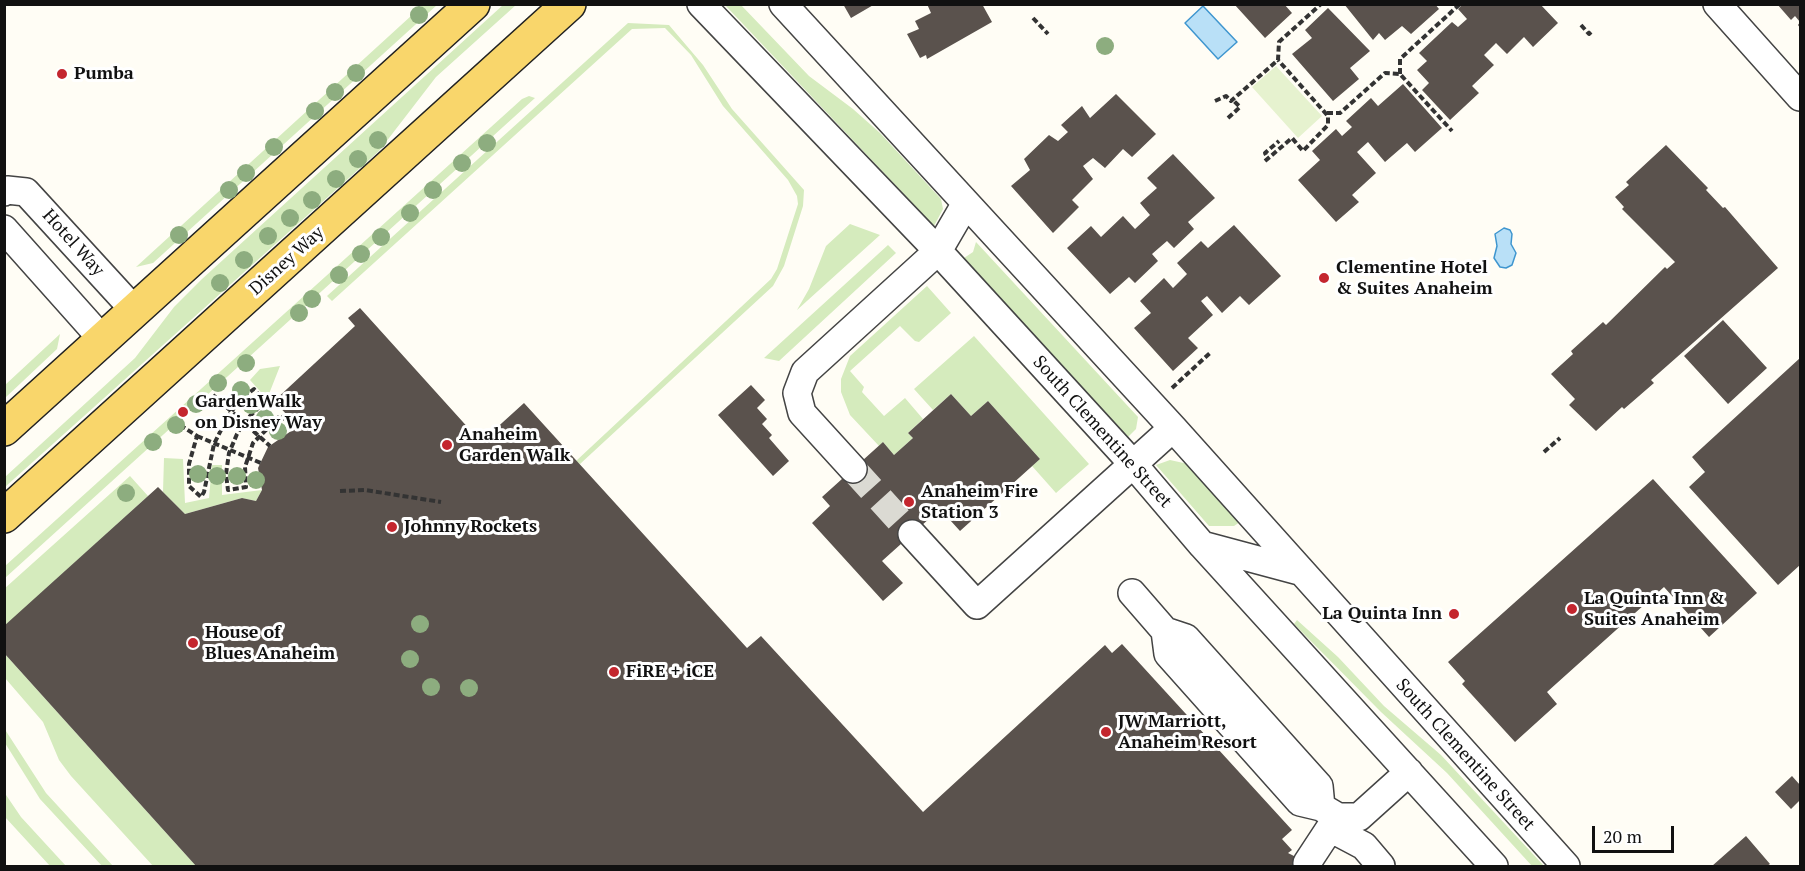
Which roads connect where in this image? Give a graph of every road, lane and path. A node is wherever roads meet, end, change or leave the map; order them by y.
1 (473, 4) edge
2 (569, 4) edge
3 (701, 4) edge
4 (783, 4) edge
5 (1321, 4) edge
6 (1460, 4) edge
7 (1717, 4) edge
8 (1033, 18) dead end
9 (1581, 25) dead end
10 (1591, 32) dead end
11 (1048, 34) dead end
12 (1278, 60) junction
13 (1400, 74) junction
14 (1796, 84) edge
15 (1233, 99) junction
16 (1215, 101) dead end
17 (1326, 113) junction
18 (1228, 118) dead end
19 (1452, 131) dead end
20 (1279, 141) dead end
21 (1266, 155) dead end
22 (1265, 161) dead end
23 (4, 192) edge
24 (966, 203) junction
25 (4, 229) edge
26 (938, 250) junction
27 (135, 311) junction
28 (103, 340) junction
29 (1211, 352) dead end
30 (1169, 390) dead end
31 (213, 395) dead end
32 (232, 412) junction
33 (244, 422) junction
34 (180, 424) dead end
35 (1173, 428) junction
36 (4, 429) edge
37 (294, 429) dead end
38 (197, 436) junction
39 (260, 437) junction
40 (1560, 438) dead end
41 (214, 444) junction
42 (270, 446) dead end
43 (230, 450) junction
44 (1544, 452) dead end
45 (248, 458) junction
46 (261, 463) dead end
47 (1133, 464) junction
48 (853, 469) tunnel mouth
49 (340, 491) dead end
50 (441, 502) dead end
51 (4, 516) edge
52 (912, 534) tunnel mouth
53 (1202, 545) junction
54 (1299, 571) junction
55 (1132, 593) dead end
56 (1409, 772) junction
57 (1330, 817) junction
58 (1307, 863) dead end
59 (1381, 867) edge
60 (1494, 867) edge
61 (1566, 867) edge

1 - 27 main road
2 - 51 main road, Disney Way
3 - 26 street, South Clementine Street
4 - 24 street, South Clementine Street
5 - 12 path
6 - 13 path
7 - 14 street
8 - 11 path
9 - 10 path
12 - 15 path
12 - 17 path
13 - 17 path
13 - 19 path
15 - 16 path
15 - 18 path
17 - 22 path
20 - 21 path
23 - 27 street, Hotel Way
24 - 26 street
24 - 35 street, South Clementine Street
25 - 28 street
26 - 47 street, South Clementine Street
26 - 48 street
27 - 28 main road
28 - 36 main road
29 - 30 path
31 - 32 path
32 - 33 path
32 - 33 path
32 - 41 path
33 - 39 path
33 - 43 path
34 - 38 path
35 - 47 street
35 - 54 street, South Clementine Street
37 - 39 path
38 - 41 path
38 - 41 path
39 - 42 path
39 - 45 path
40 - 44 path
41 - 43 path
43 - 45 path
43 - 45 path
45 - 46 path
47 - 52 street
47 - 53 street, South Clementine Street
49 - 50 path
53 - 54 street
53 - 56 street, South Clementine Street
54 - 61 street, South Clementine Street
55 - 57 street
56 - 57 street
56 - 60 street, South Clementine Street
57 - 58 street
57 - 59 street

